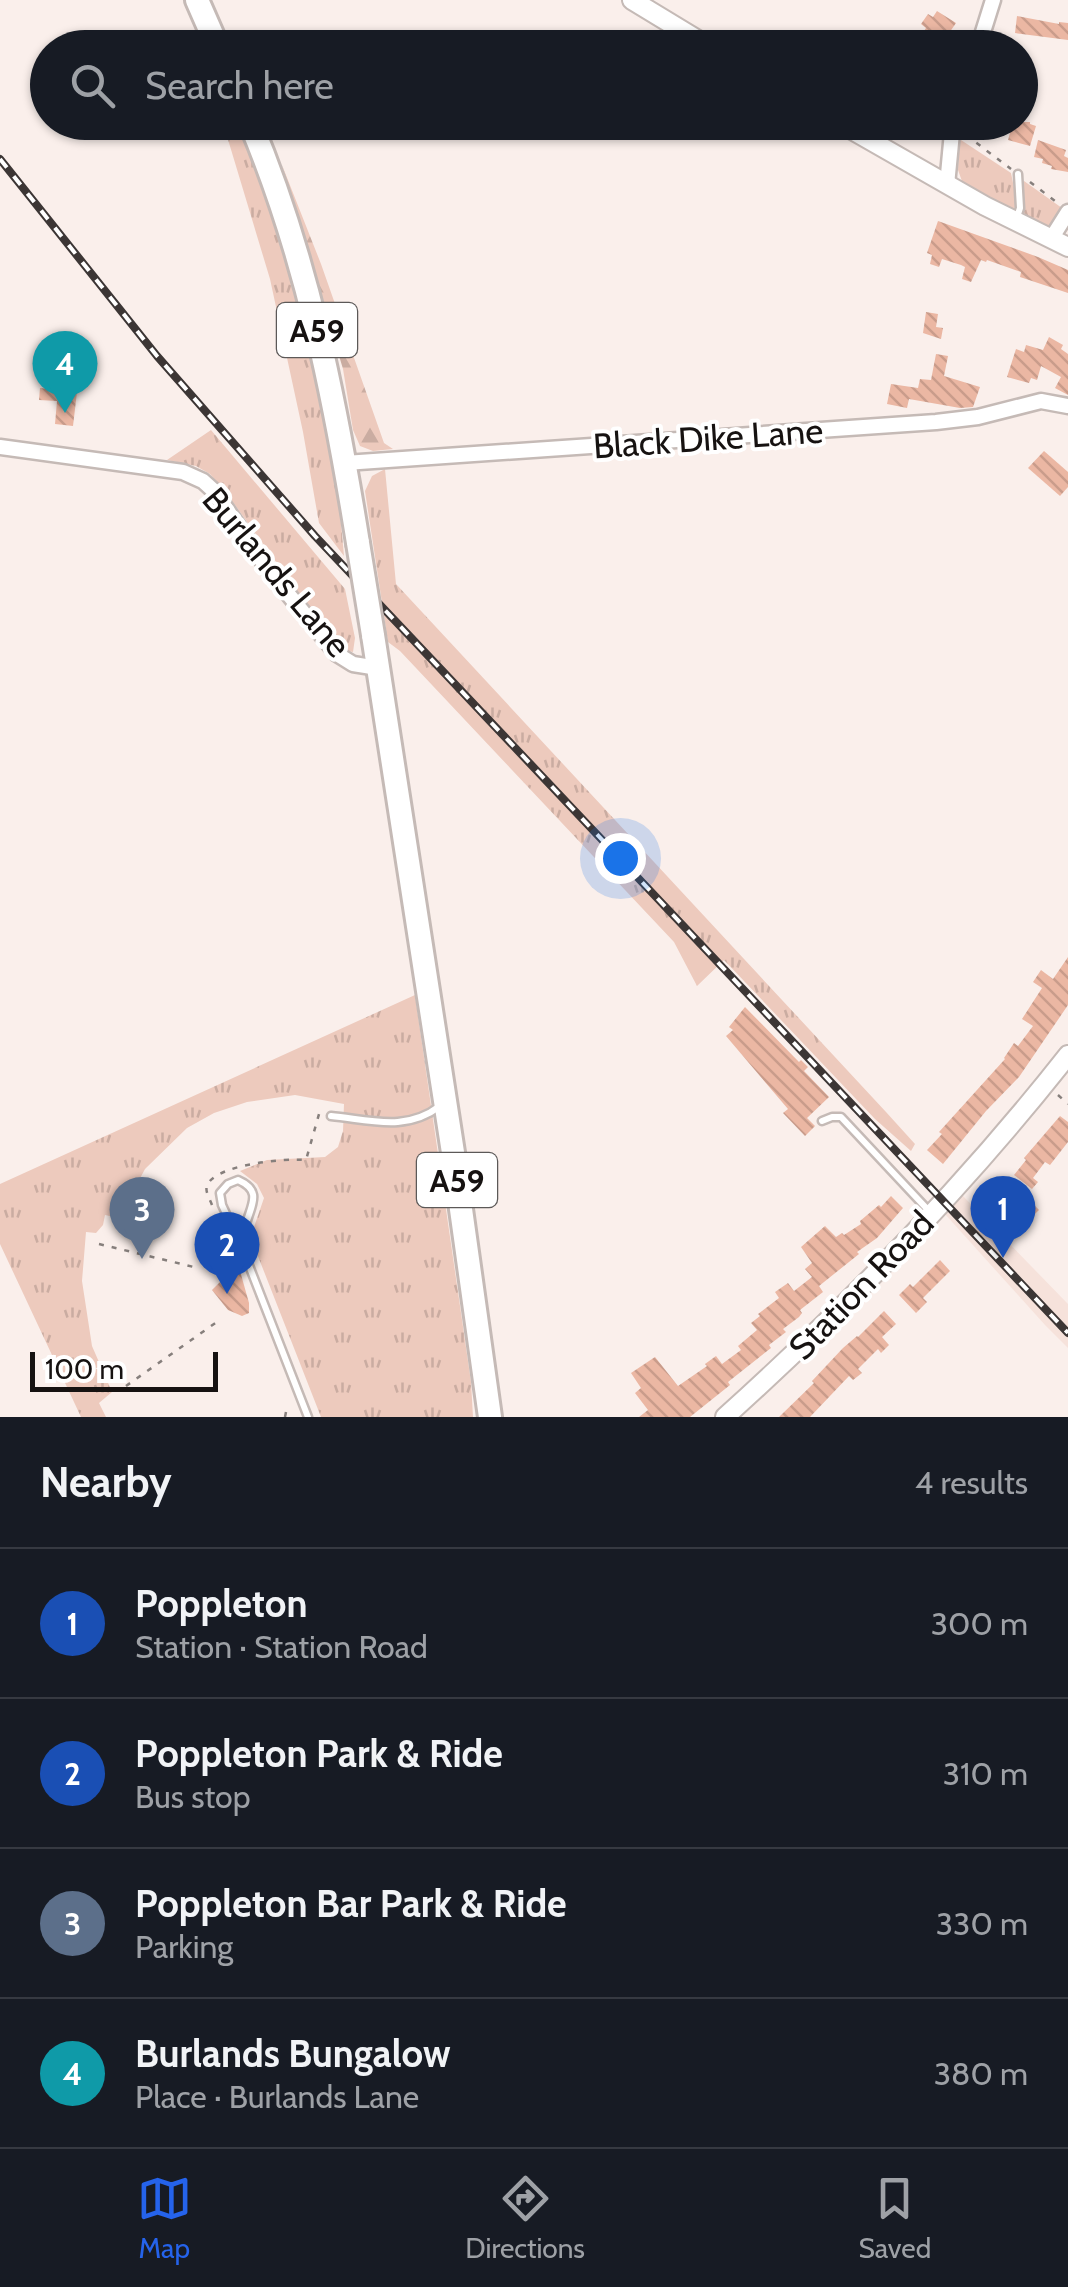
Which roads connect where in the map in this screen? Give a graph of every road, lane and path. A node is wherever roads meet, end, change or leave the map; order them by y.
1 (197, 0) edge
2 (632, 0) edge
3 (993, 0) edge
4 (210, 30) edge
5 (681, 30) edge
6 (984, 30) edge
7 (256, 140) edge
8 (869, 140) edge
9 (952, 140) edge
10 (1018, 174) dead end
11 (947, 185) junction
12 (1068, 212) edge
13 (1016, 221) junction
14 (1060, 243) edge
15 (1068, 406) edge
16 (0, 447) edge
17 (345, 463) junction
18 (378, 668) junction
19 (1068, 1055) edge
20 (445, 1101) junction
21 (331, 1116) dead end
22 (822, 1121) dead end
23 (931, 1213) junction
24 (99, 1244) dead end
25 (243, 1250) junction
26 (198, 1268) dead end
27 (221, 1319) dead end
28 (126, 1386) dead end
29 (308, 1417) edge
30 (490, 1417) edge
31 (725, 1417) edge

1 - 4 highway
2 - 5 street
3 - 6 street
7 - 17 highway, A59
8 - 11 street
9 - 11 street
10 - 13 lane
11 - 13 street
12 - 14 street
13 - 14 street
15 - 17 street, Black Dike Lane
16 - 18 street, Burlands Lane
17 - 18 highway, A59, bridge
18 - 20 highway, A59
19 - 23 street, Station Road
20 - 21 lane
20 - 30 highway, A59
22 - 23 lane
23 - 31 street, Station Road
24 - 26 path
25 - 25 lane
25 - 29 lane
27 - 28 path

